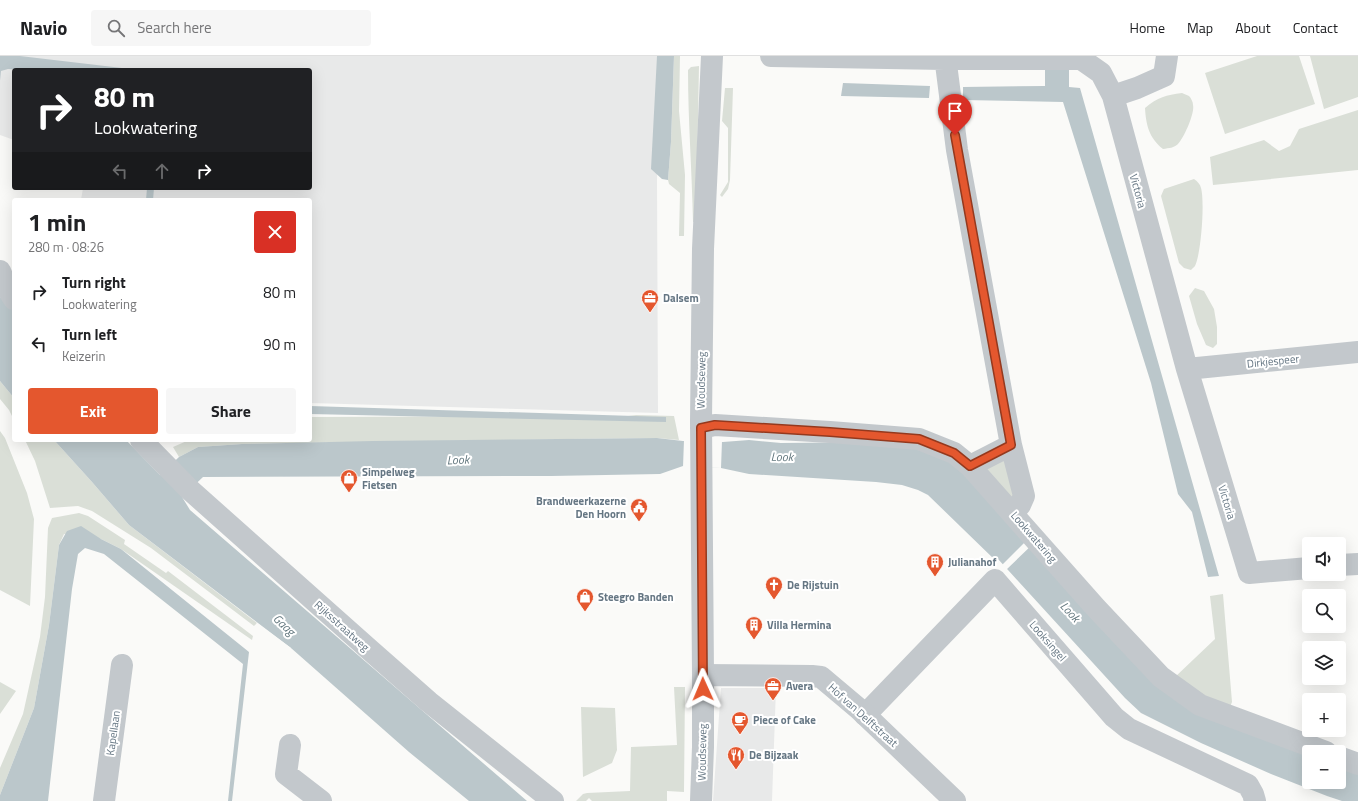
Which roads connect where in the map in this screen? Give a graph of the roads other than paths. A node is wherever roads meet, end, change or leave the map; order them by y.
1 (712, 56) edge
2 (771, 56) edge
3 (1167, 56) edge
4 (945, 58) edge
5 (1113, 96) junction
6 (1358, 352) edge
7 (1188, 369) junction
8 (701, 434) junction
9 (143, 442) edge
10 (1011, 445) junction
11 (970, 466) junction
12 (1013, 514) junction
13 (1358, 564) edge
14 (1346, 565) edge
15 (1302, 569) edge
16 (122, 666) dead end
17 (703, 674) junction
18 (865, 714) junction
19 (290, 745) dead end
20 (1307, 745) edge
21 (1346, 760) edge
22 (1358, 764) edge
23 (104, 801) edge
24 (321, 801) edge
25 (553, 801) edge
26 (701, 801) edge
27 (955, 801) edge
28 (1255, 801) edge

1 - 8 street, Woudseweg
2 - 4 street, Victoria
3 - 5 street
4 - 5 street, Victoria
4 - 10 street
5 - 7 street, Victoria
6 - 7 street, Dirkjespeer
7 - 15 street, Victoria
8 - 11 street, Lookwatering
8 - 17 street, Woudseweg
9 - 25 street, Rijksstraatweg
10 - 11 street
10 - 12 street
11 - 12 street, Lookwatering
12 - 20 street, Lookwatering
13 - 14 street
16 - 23 street, Kapellaan
17 - 18 street, Hof van Delftstraat
17 - 26 street, Woudseweg
18 - 27 street, Hof van Delftstraat
18 - 28 street, Looksingel
19 - 24 street
21 - 22 street

